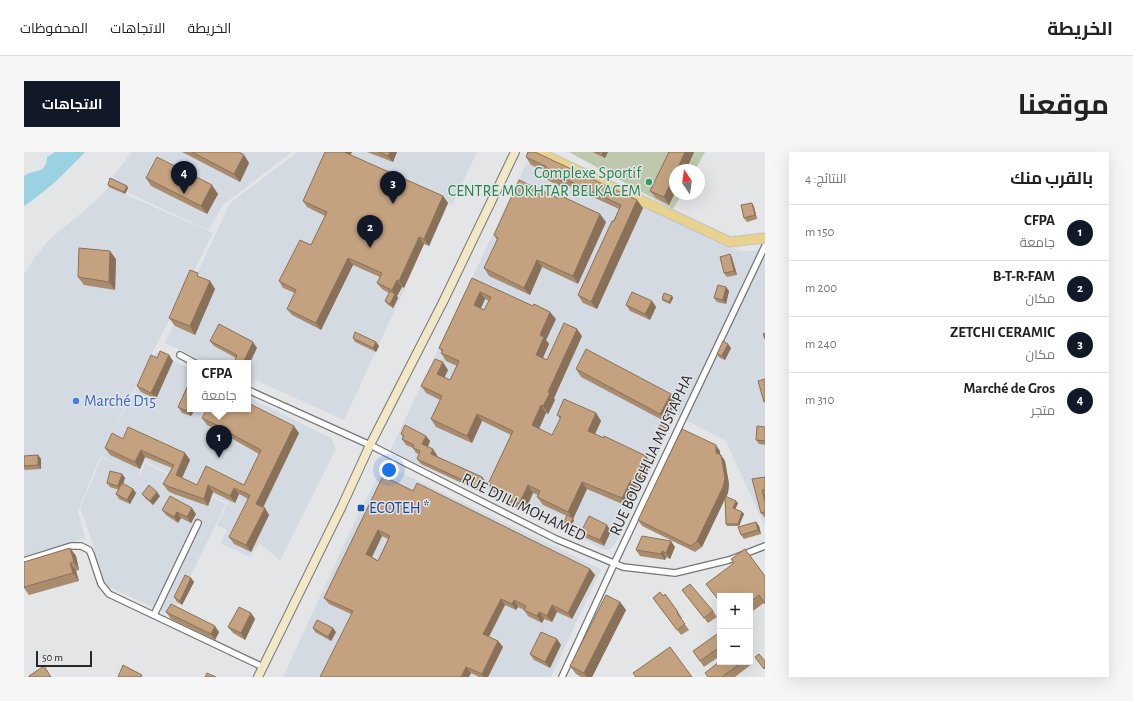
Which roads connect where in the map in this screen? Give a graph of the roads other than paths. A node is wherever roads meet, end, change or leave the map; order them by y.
1 (515, 152) edge
2 (538, 152) edge
3 (551, 152) edge
4 (565, 165) junction
5 (765, 238) edge
6 (765, 246) edge
7 (180, 355) dead end
8 (189, 360) edge
9 (251, 391) edge
10 (370, 445) junction
11 (198, 524) dead end
12 (765, 546) edge
13 (24, 561) edge
14 (614, 564) junction
15 (154, 615) junction
16 (263, 667) junction
17 (258, 677) edge
18 (562, 677) edge

1 - 10 main road
2 - 4 main road
3 - 4 main road
4 - 5 main road
6 - 14 street, RUE BOUGHLIA MUSTAPHA
7 - 8 street
9 - 10 street, RUE DJILI MOHAMED
10 - 14 street, RUE DJILI MOHAMED
10 - 16 main road
11 - 15 street
12 - 14 street, RUE DJILI MOHAMED
13 - 15 street
14 - 18 street, RUE BOUGHLIA MUSTAPHA
15 - 16 street
16 - 17 main road

